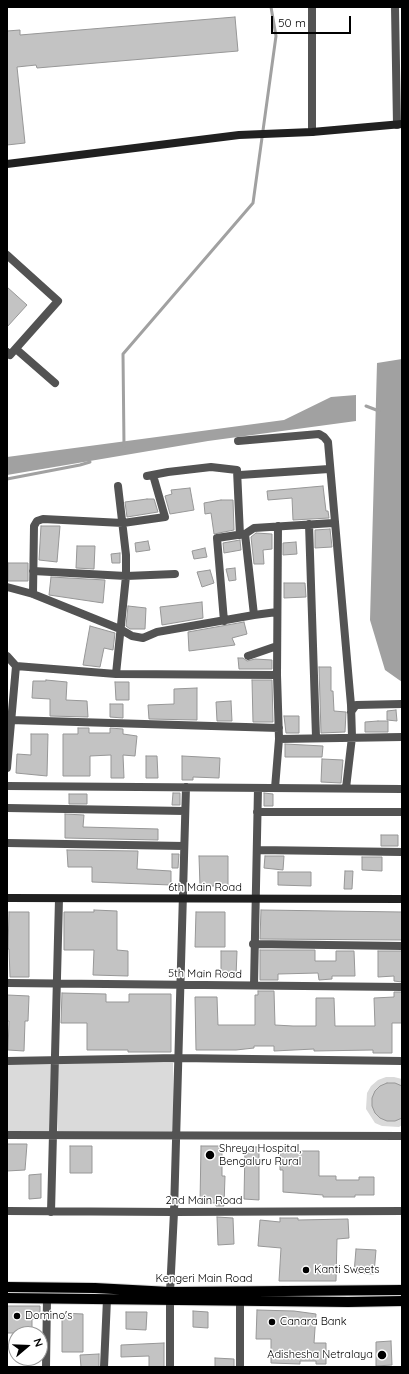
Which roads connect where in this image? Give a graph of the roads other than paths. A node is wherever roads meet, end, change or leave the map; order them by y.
1 (312, 7) edge
2 (396, 7) edge
3 (399, 125) edge
4 (312, 132) junction
5 (7, 164) edge
6 (7, 255) edge
7 (16, 349) junction
8 (7, 352) edge
9 (55, 383) dead end
10 (238, 441) dead end
11 (329, 469) junction
12 (240, 474) dead end
13 (118, 486) dead end
14 (123, 523) junction
15 (333, 523) junction
16 (310, 524) junction
17 (278, 526) junction
18 (242, 534) junction
19 (32, 571) junction
20 (175, 574) dead end
21 (126, 576) junction
22 (7, 587) edge
23 (33, 594) junction
24 (277, 612) junction
25 (254, 615) junction
26 (224, 621) junction
27 (120, 629) junction
28 (277, 646) junction
29 (7, 656) edge
30 (248, 656) dead end
31 (16, 666) junction
32 (116, 674) junction
33 (277, 675) junction
34 (402, 704) edge
35 (351, 712) junction
36 (10, 720) junction
37 (279, 728) junction
38 (352, 737) junction
39 (402, 737) edge
40 (316, 738) junction
41 (279, 739) junction
42 (7, 768) edge
43 (7, 786) edge
44 (186, 787) junction
45 (258, 788) junction
46 (275, 788) junction
47 (346, 788) junction
48 (402, 789) edge
49 (7, 808) edge
50 (185, 811) junction
51 (257, 812) junction
52 (402, 812) edge
53 (7, 843) edge
54 (184, 846) junction
55 (257, 850) junction
56 (402, 852) edge
57 (7, 898) edge
58 (59, 899) junction
59 (183, 899) junction
60 (402, 899) edge
61 (256, 900) junction
62 (254, 944) junction
63 (402, 946) edge
64 (7, 983) edge
65 (57, 984) junction
66 (180, 984) junction
67 (254, 985) junction
68 (402, 987) edge
69 (178, 1058) junction
70 (7, 1060) edge
71 (55, 1060) junction
72 (402, 1061) edge
73 (176, 1134) junction
74 (7, 1135) edge
75 (53, 1135) junction
76 (402, 1136) edge
77 (7, 1211) edge
78 (402, 1211) edge
79 (51, 1212) junction
80 (174, 1212) junction
81 (7, 1286) edge
82 (402, 1290) edge
83 (170, 1296) junction
84 (7, 1298) edge
85 (47, 1298) junction
86 (107, 1299) junction
87 (240, 1301) junction
88 (402, 1301) edge
89 (46, 1367) edge
90 (104, 1367) edge
91 (170, 1367) edge
92 (240, 1367) edge
93 (246, 1367) edge

1 - 4 street
2 - 3 street
3 - 4 street
4 - 5 street
6 - 7 street
7 - 8 street
7 - 9 street
10 - 11 street
11 - 12 street
11 - 15 street
13 - 14 street
14 - 18 street
14 - 19 street
14 - 21 street
15 - 16 street
15 - 35 street
16 - 17 street
16 - 40 street
17 - 18 street
17 - 24 street
18 - 25 street
18 - 26 street
19 - 21 street
19 - 23 street
20 - 21 street
21 - 27 street
22 - 23 street
23 - 27 street
24 - 25 street
24 - 28 street
25 - 26 street
26 - 27 street
27 - 32 street
28 - 30 street
28 - 33 street
29 - 31 street
31 - 32 street
31 - 36 street
32 - 33 street
33 - 37 street
34 - 35 street
35 - 38 street
36 - 37 street
36 - 42 street
37 - 41 street
38 - 39 street
38 - 40 street
38 - 47 street
40 - 41 street
41 - 46 street
43 - 44 street
44 - 45 street
44 - 50 street
45 - 46 street
45 - 51 street
46 - 47 street
47 - 48 street
49 - 50 street
50 - 54 street
51 - 52 street
51 - 55 street
53 - 54 street
54 - 59 street
55 - 56 street
55 - 61 street
57 - 58 street, 6th Main Road
58 - 59 street, 6th Main Road
58 - 65 street
59 - 61 street, 6th Main Road
59 - 66 street
60 - 61 street, 6th Main Road
61 - 62 street
62 - 63 street
62 - 67 street
64 - 65 street, 5th Main Road
65 - 66 street, 5th Main Road
65 - 71 street
66 - 67 street, 5th Main Road
66 - 69 street
67 - 68 street, 5th Main Road
69 - 71 street
69 - 72 street
69 - 73 street
70 - 71 street
71 - 75 street
73 - 75 street
73 - 76 street
73 - 80 street
74 - 75 street
75 - 79 street
77 - 79 street, 2nd Main Road
78 - 80 street, 2nd Main Road
79 - 80 street, 2nd Main Road
80 - 83 street
81 - 83 main road, Kengeri Main Road
82 - 83 main road, Kengeri Main Road
83 - 86 main road, Kengeri Main Road
83 - 87 main road, Kengeri Main Road
83 - 91 street
84 - 85 main road, Kengeri Main Road
85 - 86 main road, Kengeri Main Road
85 - 89 street
86 - 90 street
87 - 88 main road, Kengeri Main Road
87 - 92 street
92 - 93 street

